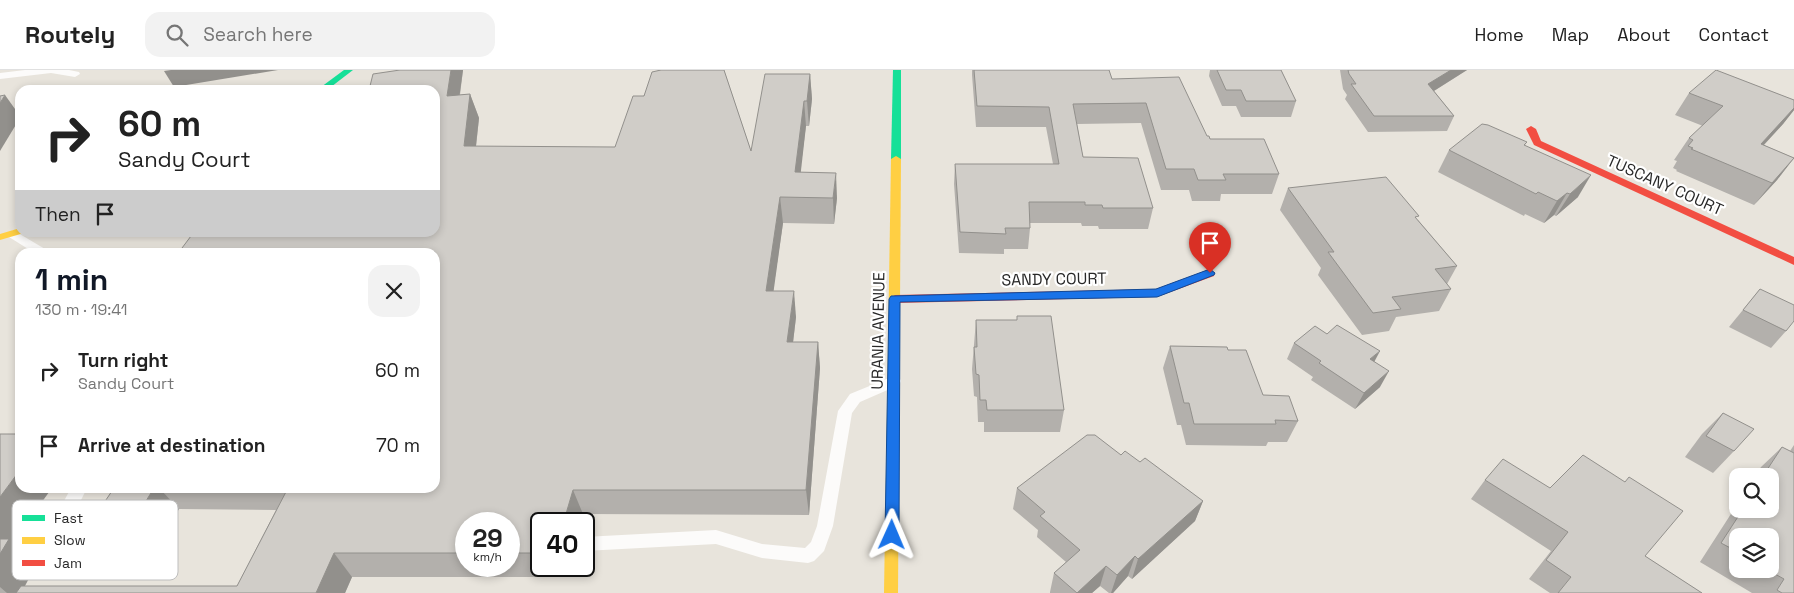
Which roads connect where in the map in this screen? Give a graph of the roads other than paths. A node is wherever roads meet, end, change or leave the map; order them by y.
1 (349, 70) edge
2 (897, 70) edge
3 (75, 74) dead end
4 (0, 76) edge
5 (328, 85) edge
6 (1530, 128) dead end
7 (15, 233) edge
8 (0, 237) edge
9 (22, 237) edge
10 (35, 248) edge
11 (1794, 261) edge
12 (1210, 273) dead end
13 (895, 299) junction
14 (894, 381) junction
15 (595, 543) edge
16 (891, 593) edge

1 - 5 street
2 - 13 street, URANIA AVENUE
3 - 4 lane
6 - 11 street, TUSCANY COURT
7 - 8 street
9 - 10 lane
12 - 13 street, SANDY COURT
13 - 14 street, URANIA AVENUE
14 - 15 lane
14 - 16 street, URANIA AVENUE

